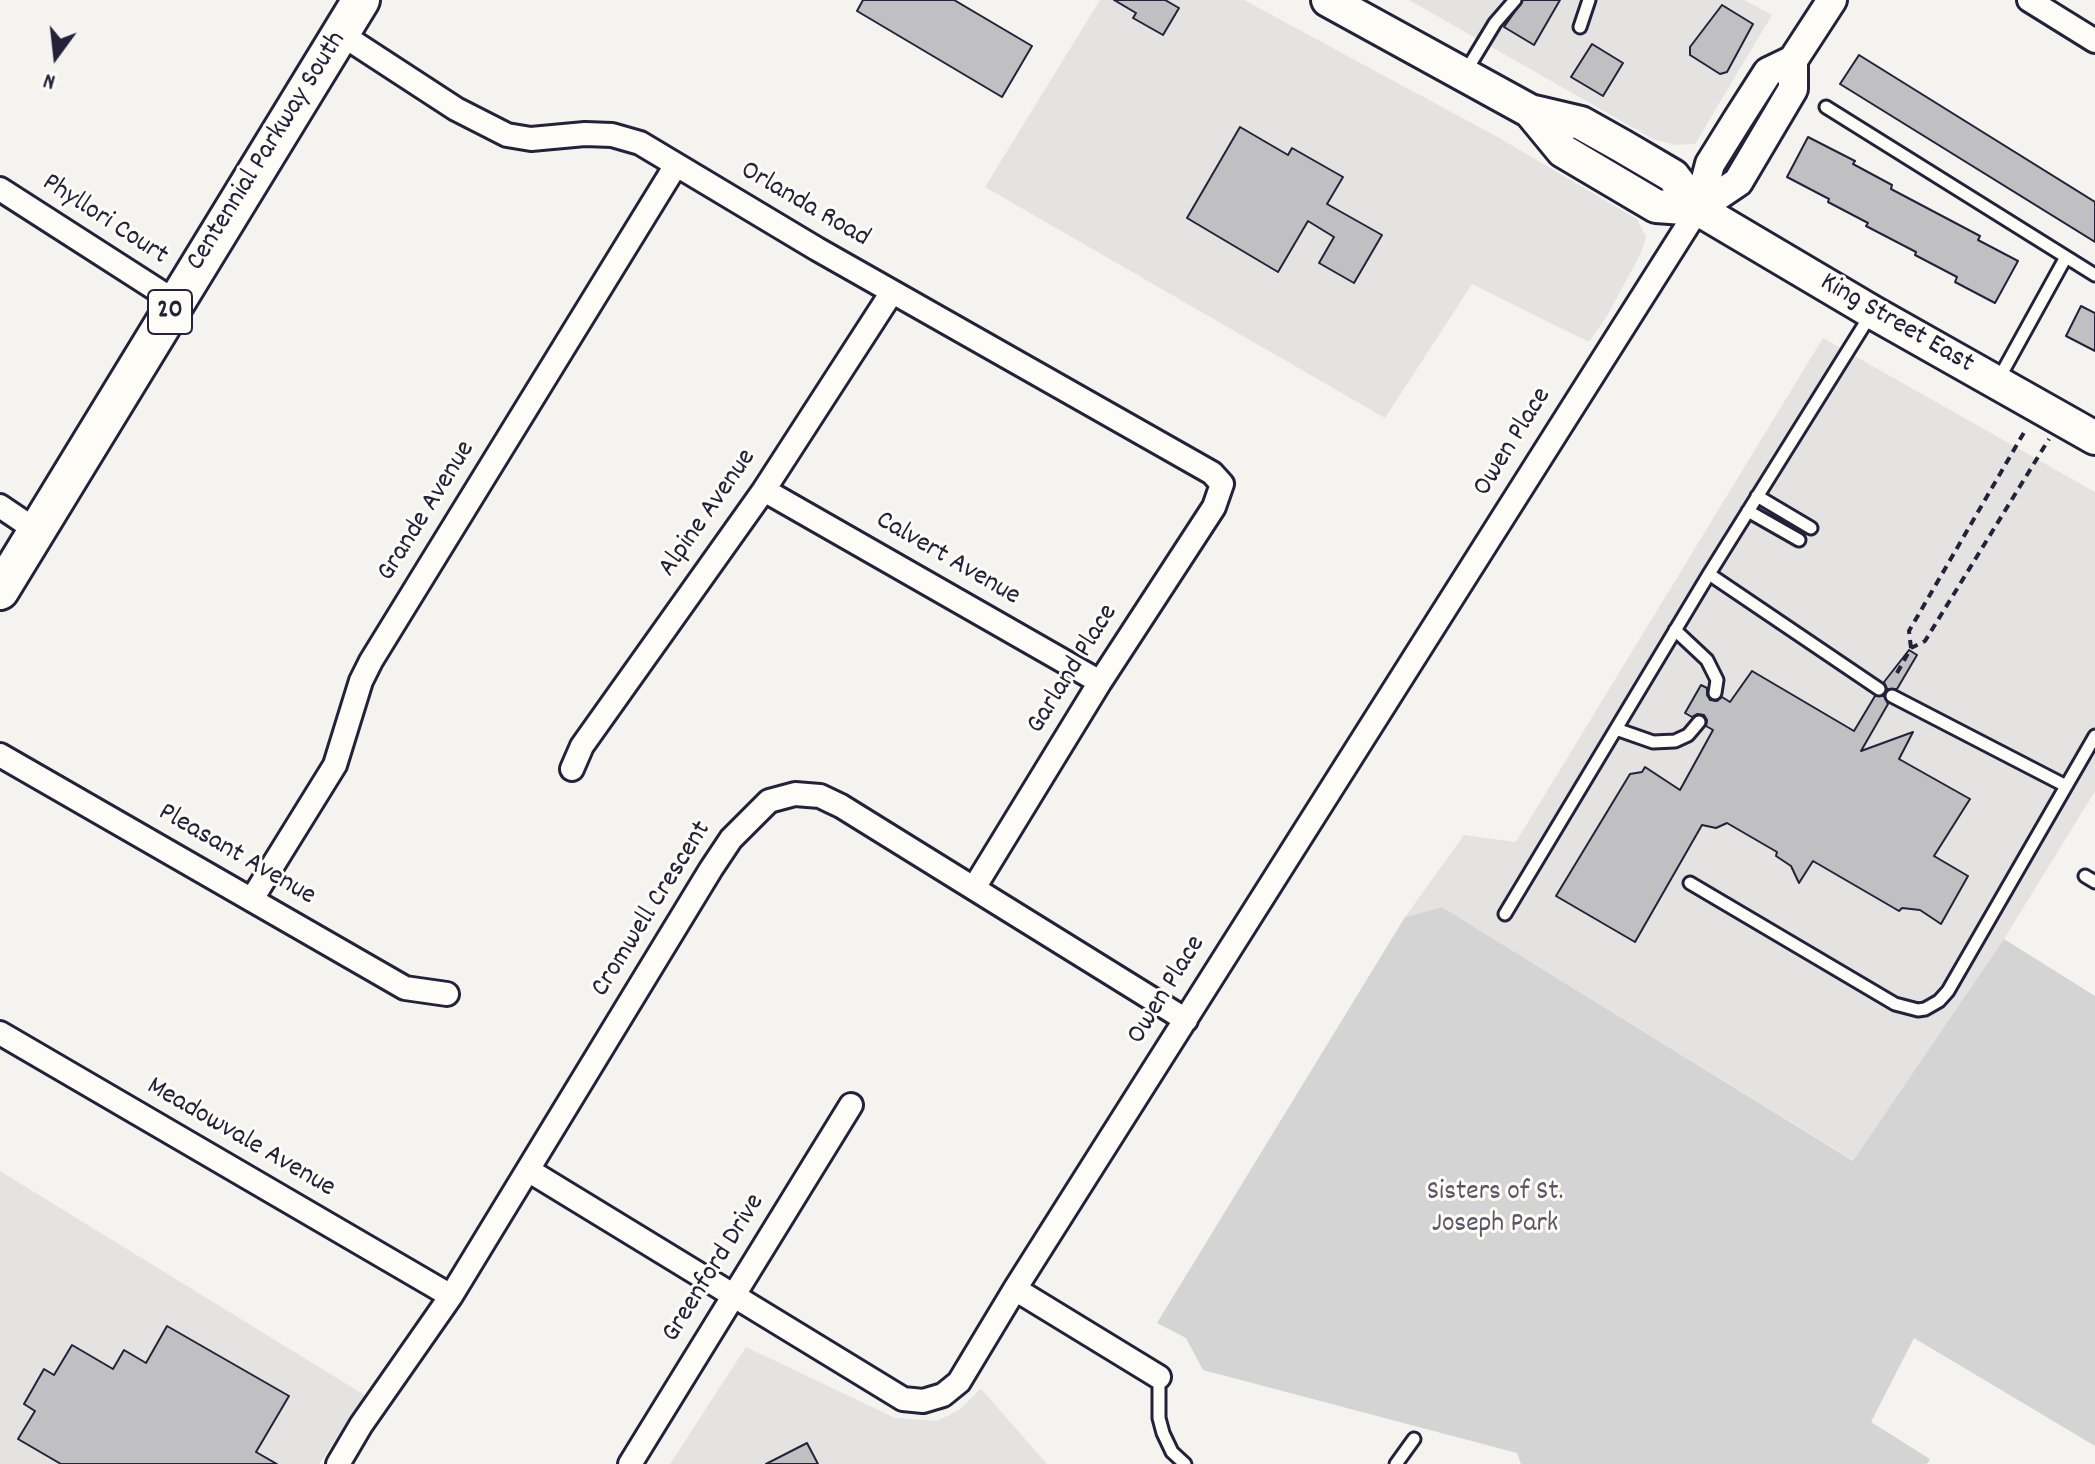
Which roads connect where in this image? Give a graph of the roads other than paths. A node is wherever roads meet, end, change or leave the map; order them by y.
1 (361, 0) edge
2 (1328, 0) edge
3 (1515, 0) edge
4 (1589, 0) edge
5 (1832, 0) edge
6 (2029, 0) edge
7 (1580, 27) dead end
8 (341, 34) junction
9 (2095, 41) edge
10 (1464, 75) junction
11 (1826, 107) dead end
12 (676, 165) junction
13 (0, 189) edge
14 (1698, 209) junction
15 (2066, 257) junction
16 (2095, 275) edge
17 (892, 292) junction
18 (176, 302) junction
19 (1872, 312) junction
20 (1997, 382) junction
21 (2095, 438) edge
22 (1222, 484) joint
23 (764, 490) junction
24 (1757, 496) junction
25 (0, 506) edge
26 (1748, 511) junction
27 (1811, 528) dead end
28 (37, 531) junction
29 (1799, 540) dead end
30 (1709, 574) junction
31 (0, 591) edge
32 (1675, 630) junction
33 (1100, 682) junction
34 (1879, 689) dead end
35 (1715, 693) dead end
36 (1892, 696) dead end
37 (1699, 722) dead end
38 (1616, 729) junction
39 (2095, 736) edge
40 (0, 755) edge
41 (572, 769) dead end
42 (2066, 786) junction
43 (1690, 883) dead end
44 (974, 888) junction
45 (252, 899) junction
46 (1505, 914) dead end
47 (447, 994) dead end
48 (1186, 1020) junction
49 (0, 1033) edge
50 (851, 1105) dead end
51 (528, 1170) junction
52 (1015, 1289) junction
53 (451, 1296) junction
54 (733, 1296) junction
55 (1159, 1377) joint
56 (1414, 1439) dead end
57 (338, 1464) edge
58 (630, 1464) edge
59 (1185, 1464) edge
60 (1396, 1464) edge

1 - 8 main road, Centennial Parkway South / 20
2 - 10 main road, King Street East
3 - 10 lane
4 - 7 lane
5 - 14 street
6 - 9 street
8 - 12 street, Orlanda Road
8 - 18 main road, Centennial Parkway South / 20
10 - 14 main road, King Street East
11 - 15 lane
12 - 17 street, Orlanda Road
12 - 45 street, Grande Avenue
13 - 18 street, Phyllori Court
14 - 19 main road, King Street East
14 - 48 street, Owen Place
15 - 16 lane
15 - 20 lane
17 - 22 street, Orlanda Road
17 - 23 street, Alpine Avenue
18 - 28 main road, Centennial Parkway South / 20
19 - 20 main road, King Street East
19 - 24 lane
20 - 21 main road, King Street East
22 - 33 street, Garland Place
23 - 33 street, Calvert Avenue
23 - 41 street, Alpine Avenue
24 - 26 lane
24 - 27 lane
25 - 28 street
26 - 29 lane
26 - 30 lane
28 - 31 main road, Centennial Parkway South / 20
30 - 32 lane
30 - 34 lane
32 - 35 lane
32 - 38 lane
33 - 44 street, Garland Place
36 - 42 lane
37 - 38 lane
38 - 46 lane
39 - 42 lane
40 - 45 street, Pleasant Avenue
42 - 43 lane
44 - 48 street, Cromwell Crescent
44 - 51 street, Cromwell Crescent
45 - 47 street, Pleasant Avenue
48 - 52 street, Owen Place
49 - 53 street, Meadowvale Avenue
50 - 54 street, Greenford Drive
51 - 53 street, Cromwell Crescent
51 - 54 street, Owen Place
52 - 54 street, Owen Place
52 - 55 street
53 - 57 street, Cromwell Crescent
54 - 58 street, Greenford Drive
55 - 59 lane
56 - 60 lane

